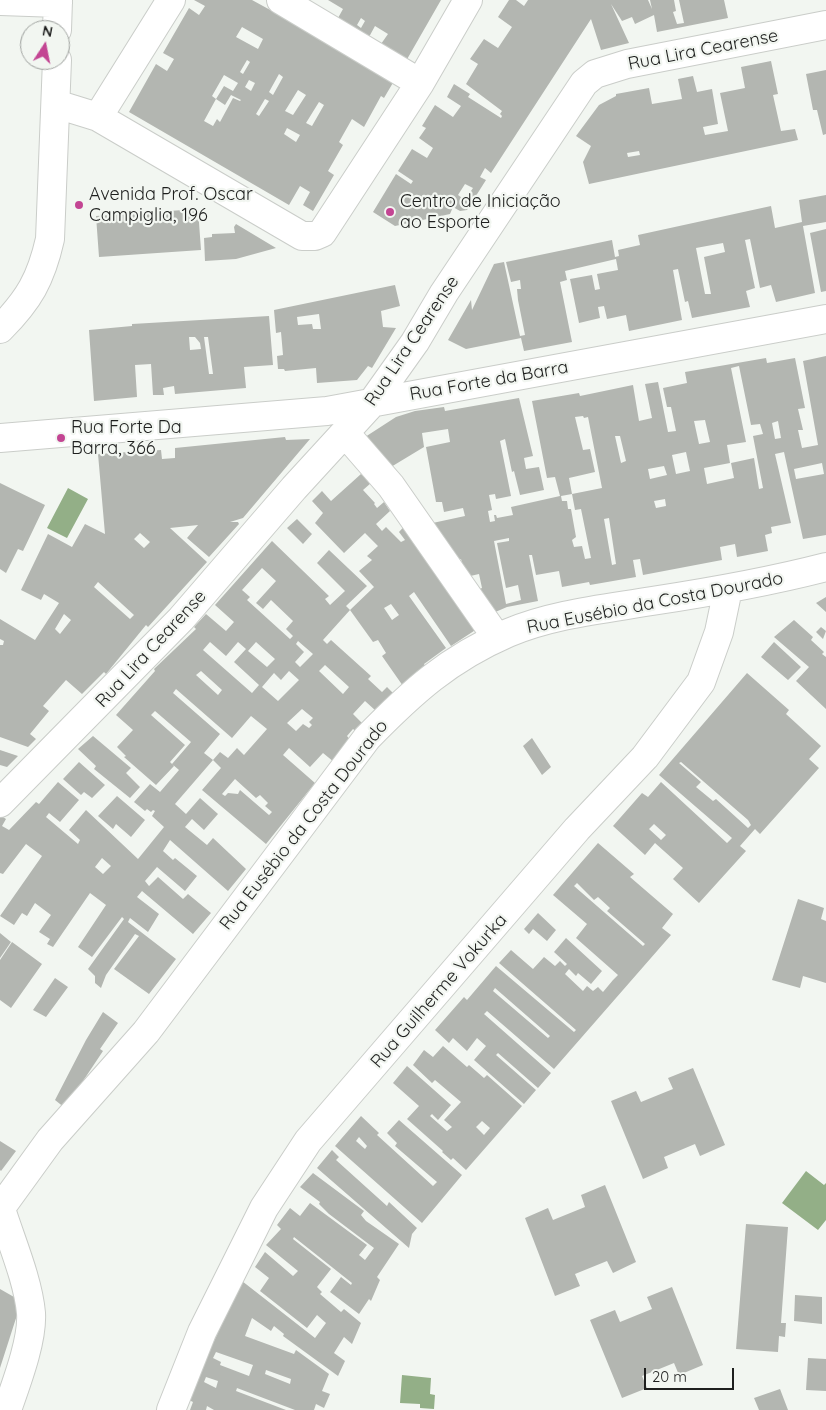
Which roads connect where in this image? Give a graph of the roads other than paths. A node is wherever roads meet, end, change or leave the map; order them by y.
1 (171, 0) edge
2 (281, 0) edge
3 (468, 0) edge
4 (0, 1) edge
5 (58, 2) edge
6 (58, 20) edge
7 (826, 25) edge
8 (57, 70) edge
9 (420, 83) junction
10 (56, 104) junction
11 (98, 117) junction
12 (826, 319) edge
13 (0, 329) edge
14 (371, 404) junction
15 (345, 433) junction
16 (0, 438) edge
17 (826, 567) edge
18 (728, 589) junction
19 (497, 638) junction
20 (0, 803) edge
21 (0, 1209) edge
22 (8, 1410) edge
23 (171, 1410) edge

1 - 11 street
2 - 9 street
3 - 9 street
4 - 5 street
5 - 6 street
7 - 14 street, Rua Lira Cearense
8 - 10 street
9 - 11 street
10 - 11 street
10 - 13 street
12 - 14 street, Rua Forte da Barra
14 - 15 street, Rua Lira Cearense
14 - 16 street, Rua Forte da Barra
15 - 19 street
15 - 20 street, Rua Lira Cearense
17 - 18 street, Rua Eusébio da Costa Dourado
18 - 19 street, Rua Eusébio da Costa Dourado
18 - 23 street, Rua Guilherme Vokurka
19 - 21 street, Rua Eusébio da Costa Dourado
21 - 22 street

